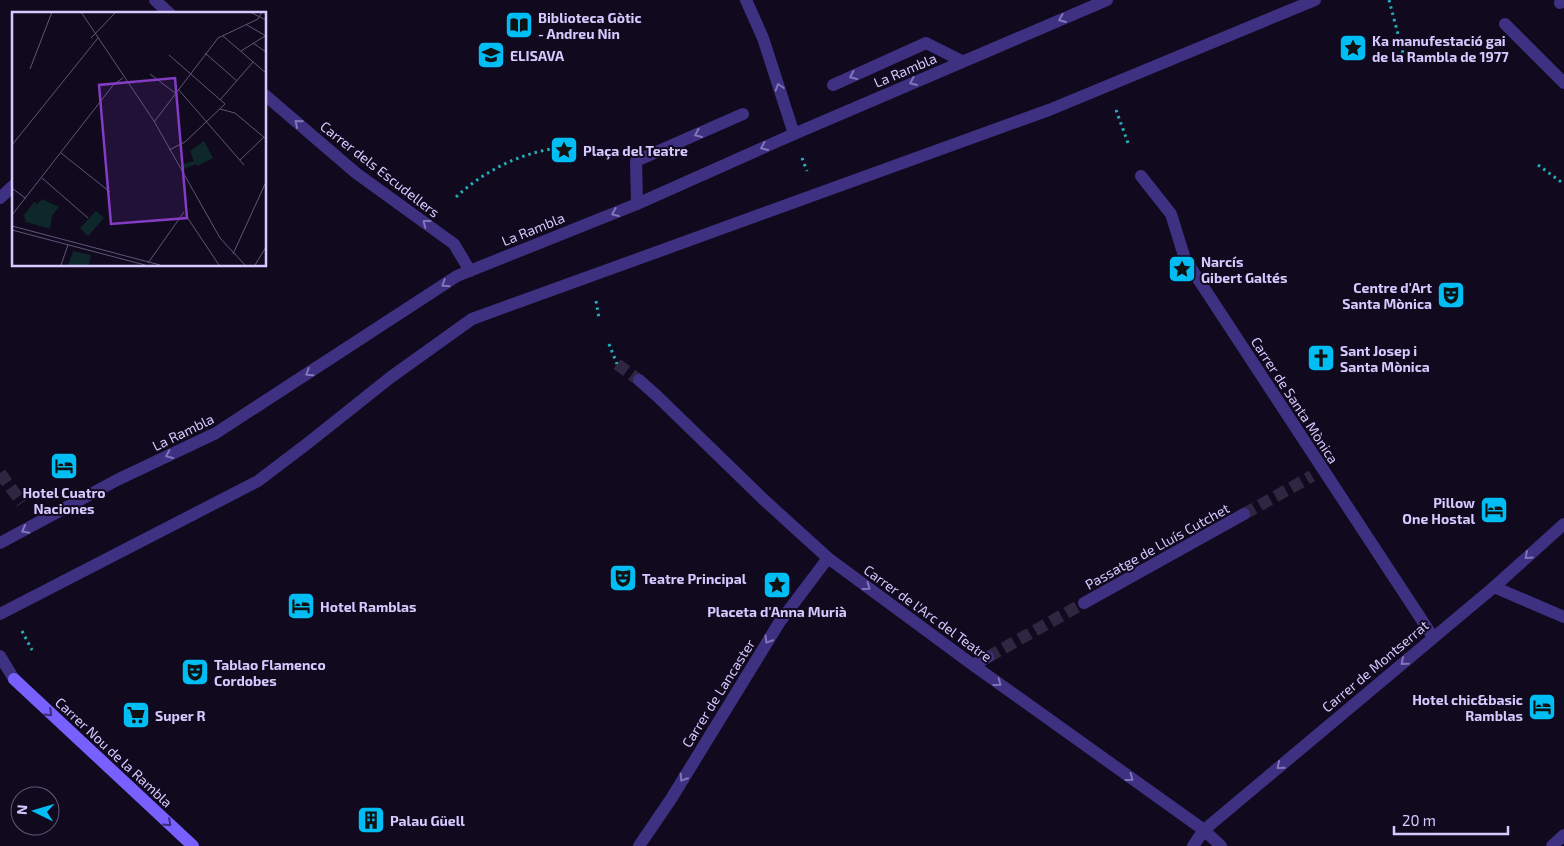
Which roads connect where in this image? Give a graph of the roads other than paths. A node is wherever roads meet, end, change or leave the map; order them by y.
1 (154, 0) edge
2 (746, 0) edge
3 (1107, 0) edge
4 (1315, 0) edge
5 (168, 12) edge
6 (1505, 24) dead end
7 (962, 61) junction
8 (1564, 83) edge
9 (833, 85) dead end
10 (266, 96) edge
11 (743, 114) dead end
12 (794, 134) junction
13 (1141, 176) dead end
14 (12, 187) edge
15 (0, 198) edge
16 (637, 204) junction
17 (470, 271) junction
18 (639, 380) tunnel mouth
19 (1244, 514) tunnel mouth
20 (1564, 524) edge
21 (0, 543) edge
22 (828, 558) junction
23 (1494, 587) junction
24 (1084, 603) tunnel mouth
25 (0, 614) edge
26 (1564, 617) edge
27 (1433, 637) junction
28 (0, 656) edge
29 (988, 657) tunnel mouth
30 (973, 665) junction
31 (1204, 830) junction
32 (1564, 835) edge
33 (193, 846) edge
34 (638, 846) edge
35 (1193, 846) edge
36 (1221, 846) edge
37 (1552, 846) edge

1 - 5 street
12 -> 2 street
3 -> 7 street, La Rambla
4 - 25 street
6 - 8 street
7 -> 9 street
7 -> 12 street, La Rambla
17 -> 10 street, Carrer dels Escudellers
11 -> 16 street
12 -> 16 street, La Rambla
13 - 27 street, Carrer de Santa Mònica
14 - 15 street
16 -> 17 street, La Rambla
17 -> 21 street, La Rambla
18 - 22 street, Carrer de l'Arc del Teatre
19 - 24 street, Passatge de Lluís Cutchet
20 -> 23 street, Carrer de Montserrat
22 -> 30 street, Carrer de l'Arc del Teatre
22 -> 34 street, Carrer de Lancaster
23 - 26 street
23 - 27 street, Carrer de Montserrat
27 -> 31 street, Carrer de Montserrat
28 -> 33 street, Carrer Nou de la Rambla
29 - 30 street
30 -> 31 street, Carrer de l'Arc del Teatre
31 - 35 street, Carrer de Montserrat
31 - 36 street, Carrer de l'Arc del Teatre
32 - 37 street

